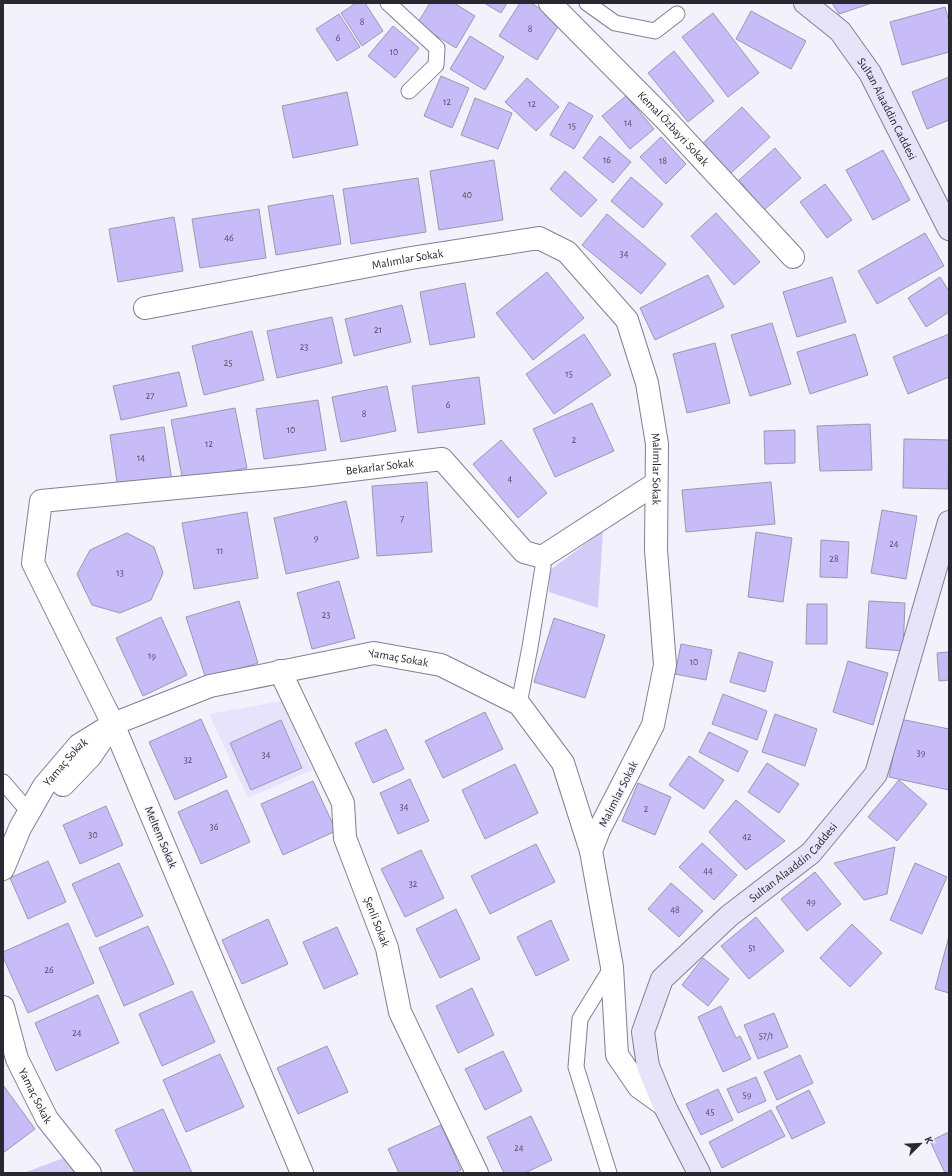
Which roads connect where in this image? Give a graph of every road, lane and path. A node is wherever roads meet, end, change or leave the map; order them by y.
1 (388, 3) edge
2 (550, 3) edge
3 (588, 3) edge
4 (805, 3) edge
5 (677, 14) dead end
6 (409, 91) dead end
7 (949, 229) edge
8 (792, 257) dead end
9 (145, 308) dead end
10 (655, 484) junction
11 (41, 502) joint
12 (949, 522) edge
13 (542, 557) junction
14 (280, 671) junction
15 (519, 704) junction
16 (114, 724) junction
17 (3, 782) edge
18 (29, 812) junction
19 (591, 851) junction
20 (3, 869) edge
21 (612, 967) junction
22 (3, 1007) edge
23 (664, 1105) junction
24 (90, 1173) edge
25 (302, 1173) edge
26 (477, 1173) edge
27 (609, 1173) edge
28 (699, 1173) edge

1 - 6 lane
2 - 8 street, Kemal Özbayri Sokak
3 - 5 lane
4 - 7 street, Sultan Alaaddin Caddesi
9 - 10 street, Malımlar Sokak
10 - 13 street
10 - 19 street, Malımlar Sokak
11 - 13 street, Bekarlar Sokak
11 - 16 street, Meltem Sokak
12 - 23 street, Sultan Alaaddin Caddesi
13 - 15 lane
14 - 15 street, Yamaç Sokak
14 - 16 street, Yamaç Sokak
14 - 26 street, Şenli Sokak
15 - 19 street, Yamaç Sokak
16 - 18 street, Yamaç Sokak
16 - 25 street, Meltem Sokak
17 - 18 lane
18 - 20 street
19 - 21 street
21 - 23 street
21 - 27 lane
22 - 24 street, Yamaç Sokak
23 - 28 street, Sultan Alaaddin Caddesi

